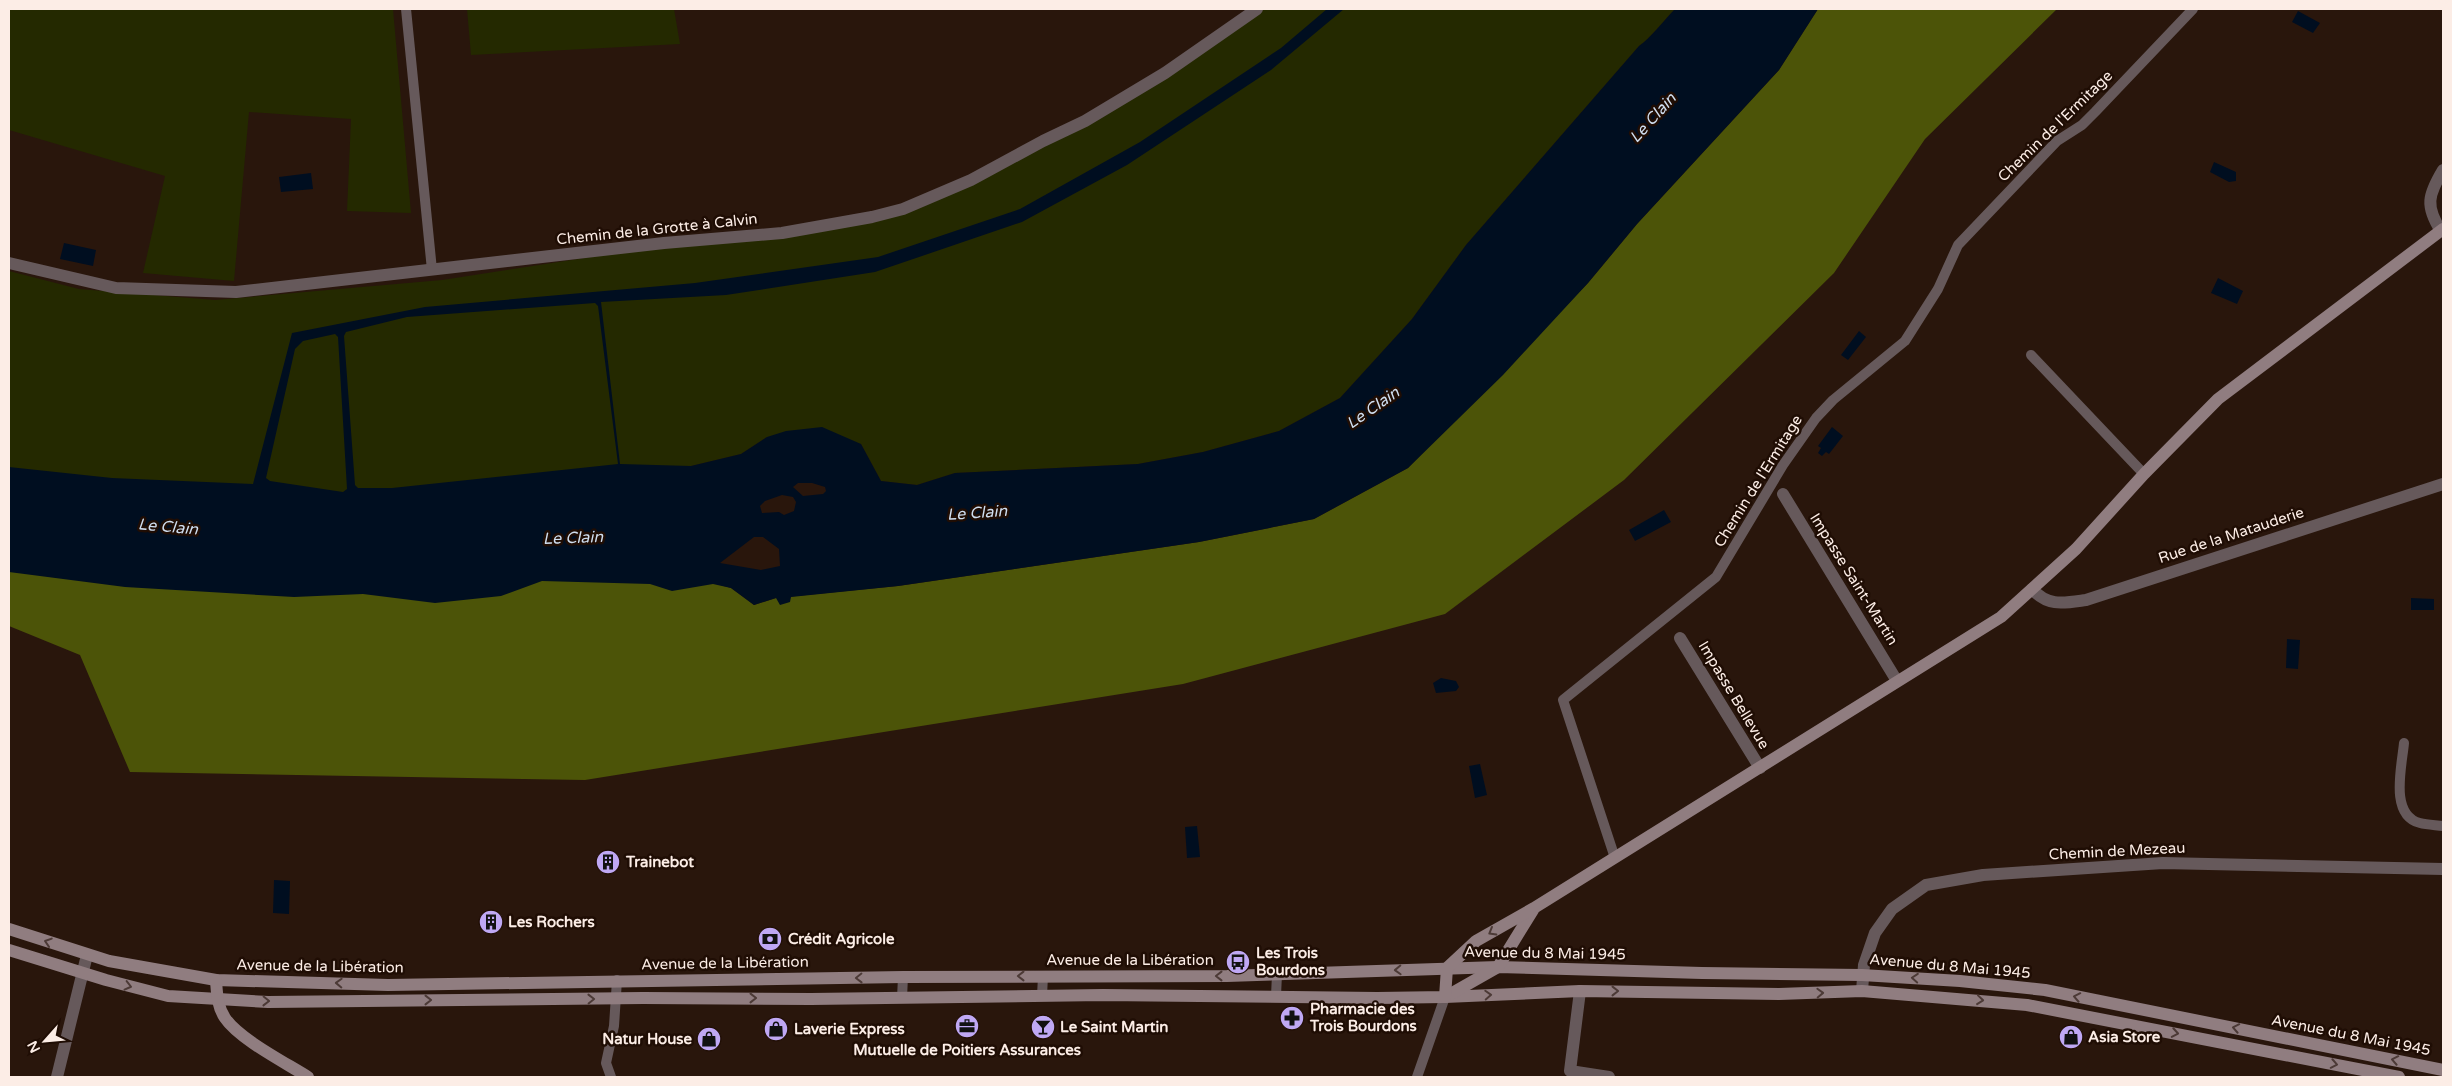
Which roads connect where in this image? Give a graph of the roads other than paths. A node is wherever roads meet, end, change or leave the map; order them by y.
1 (406, 9) edge
2 (1257, 9) edge
3 (2193, 9) edge
4 (2443, 170) edge
5 (2442, 230) edge
6 (9, 263) edge
7 (432, 270) junction
8 (2031, 355) dead end
9 (2144, 474) junction
10 (2443, 484) edge
11 (1783, 494) dead end
12 (2032, 589) junction
13 (1680, 638) dead end
14 (1897, 681) junction
15 (2404, 743) dead end
16 (1760, 768) junction
17 (2443, 826) edge
18 (1615, 858) junction
19 (2443, 869) edge
20 (1534, 908) junction
21 (9, 930) edge
22 (9, 950) edge
23 (87, 955) junction
24 (1498, 967) junction
25 (1447, 968) junction
26 (82, 973) junction
27 (1277, 974) junction
28 (1862, 975) junction
29 (1042, 976) junction
30 (903, 977) junction
31 (216, 980) junction
32 (617, 980) junction
33 (684, 980) junction
34 (486, 982) junction
35 (1580, 990) junction
36 (1862, 991) junction
37 (1042, 996) junction
38 (1276, 996) junction
39 (1445, 997) junction
40 (617, 998) junction
41 (683, 998) junction
42 (902, 998) junction
43 (217, 1000) junction
44 (486, 1000) junction
45 (2443, 1070) edge
46 (57, 1077) edge
47 (308, 1077) edge
48 (611, 1077) edge
49 (1418, 1077) edge
50 (1609, 1077) edge
51 (2399, 1077) edge

1 - 7 lane
2 - 7 street, Chemin de la Grotte à Calvin
3 - 18 lane, Chemin de l'Ermitage
4 - 5 street
5 - 9 main road
6 - 7 street, Chemin de la Grotte à Calvin
8 - 9 lane
9 - 12 main road
10 - 12 street, Rue de la Matauderie
11 - 14 street, Impasse Saint-Martin
12 - 14 main road
13 - 16 street, Impasse Bellevue
14 - 16 main road
15 - 17 lane
16 - 18 main road
18 - 20 main road
19 - 28 street, Chemin de Mezeau
20 - 24 main road
20 -> 25 main road
23 -> 21 main road, Avenue de la Libération
22 - 26 main road
23 - 26 street
23 - 31 main road, Avenue de la Libération
24 - 25 main road, Avenue du 8 Mai 1945
24 - 28 main road, Avenue du 8 Mai 1945
24 - 39 main road
25 -> 27 main road, Avenue de la Libération
25 - 39 main road
26 -> 43 main road
26 - 46 street
27 -> 29 main road, Avenue de la Libération
27 - 38 lane
28 - 36 street, Chemin de Mezeau
45 -> 28 main road, Avenue du 8 Mai 1945
29 -> 30 main road, Avenue de la Libération
29 - 37 lane
30 -> 33 main road, Avenue de la Libération
30 - 42 lane
34 -> 31 main road, Avenue de la Libération
31 - 43 main road
32 - 33 main road, Avenue de la Libération
32 - 34 main road, Avenue de la Libération
32 - 40 lane
33 - 41 lane
34 - 44 lane
35 -> 36 main road, Avenue du 8 Mai 1945
39 -> 35 main road, Avenue du 8 Mai 1945
35 - 50 street
36 -> 51 main road, Avenue du 8 Mai 1945
37 - 38 main road
37 - 42 main road
38 - 39 main road
39 - 49 lane
40 - 41 main road
44 -> 40 main road
40 - 48 lane
41 -> 42 main road
43 -> 44 main road
43 - 47 main road

